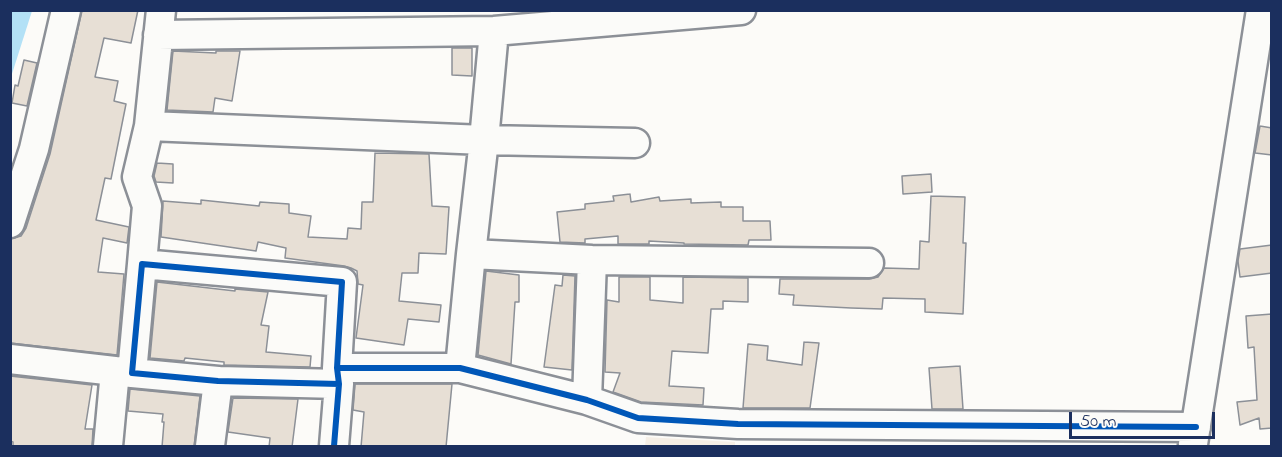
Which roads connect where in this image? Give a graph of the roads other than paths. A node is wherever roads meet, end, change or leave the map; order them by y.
1 (66, 10) edge
2 (741, 10) edge
3 (1261, 10) edge
4 (441, 21) edge
5 (323, 22) edge
6 (159, 23) edge
7 (494, 31) junction
8 (149, 126) junction
9 (484, 140) junction
10 (635, 143) dead end
11 (10, 223) edge
12 (471, 254) junction
13 (592, 260) junction
14 (869, 263) dead end
15 (142, 264) junction
16 (10, 359) edge
17 (460, 368) junction
18 (123, 372) junction
19 (338, 376) junction
20 (218, 381) junction
21 (587, 400) junction
22 (738, 435) edge
23 (1194, 437) edge
24 (108, 447) edge
25 (210, 447) edge
26 (334, 447) edge

1 - 11 street
2 - 7 street
3 - 23 street
4 - 5 street
4 - 7 street
5 - 6 street
6 - 8 street
7 - 9 street
8 - 9 street
8 - 15 street
9 - 10 street
9 - 12 street
12 - 13 street
12 - 17 street
13 - 14 street
13 - 21 street
15 - 18 street
15 - 19 street
16 - 18 street
17 - 19 street
17 - 21 street
18 - 20 street
18 - 24 street
19 - 20 street
19 - 26 street
20 - 25 street
21 - 22 street
22 - 23 street

